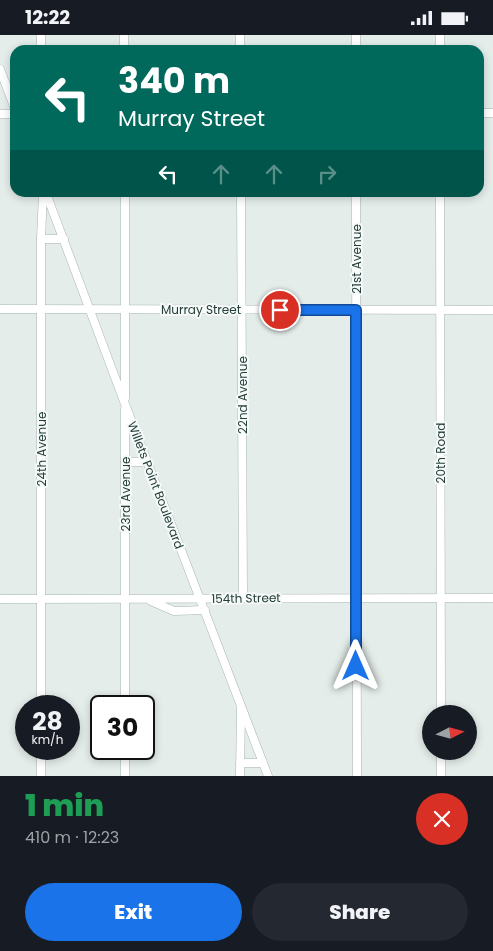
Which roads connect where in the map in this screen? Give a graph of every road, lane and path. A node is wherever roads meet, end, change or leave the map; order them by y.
1 (0, 69) edge
2 (10, 96) edge
3 (43, 197) edge
4 (48, 197) edge
5 (125, 197) edge
6 (241, 197) edge
7 (356, 197) edge
8 (440, 197) edge
9 (41, 239) junction
10 (64, 239) junction
11 (90, 308) junction
12 (0, 309) edge
13 (41, 309) junction
14 (125, 309) junction
15 (242, 309) junction
16 (356, 310) junction
17 (440, 310) junction
18 (493, 310) edge
19 (125, 404) junction
20 (125, 462) junction
21 (147, 462) junction
22 (243, 597) junction
23 (356, 598) junction
24 (440, 598) junction
25 (493, 598) edge
26 (0, 599) edge
27 (124, 599) junction
28 (147, 599) junction
29 (200, 599) junction
30 (41, 600) junction
31 (205, 610) junction
32 (41, 695) edge
33 (125, 695) edge
34 (241, 705) junction
35 (441, 705) edge
36 (41, 760) edge
37 (125, 760) edge
38 (441, 760) edge
39 (240, 763) junction
40 (263, 763) junction
41 (41, 776) edge
42 (126, 776) edge
43 (240, 776) edge
44 (268, 776) edge
45 (357, 776) edge
46 (441, 776) edge

1 - 2 street
3 - 9 street, 24th Avenue
4 - 10 street, Willets Point Boulevard
5 - 14 street, 23rd Avenue
6 - 15 street, 22nd Avenue
7 - 16 street, 21st Avenue
8 - 17 street, 20th Road
9 - 10 street
9 - 13 street, 24th Avenue
10 - 11 street, Willets Point Boulevard
11 - 13 street, Murray Street
11 - 14 street, Murray Street
11 - 19 street, Willets Point Boulevard
12 - 13 street, Murray Street
13 - 30 street, 24th Avenue
14 - 15 street, Murray Street
14 - 19 street, 23rd Avenue
15 - 16 street, Murray Street
15 - 22 street, 22nd Avenue
16 - 17 street, Murray Street
16 - 23 street, 21st Avenue
17 - 18 street, Murray Street
17 - 24 street, 20th Road
19 - 20 street, 23rd Avenue
19 - 21 street, Willets Point Boulevard
20 - 21 street
20 - 27 street, 23rd Avenue
21 - 29 street, Willets Point Boulevard
22 - 23 street, 154th Street
22 - 29 street, 154th Street
23 - 24 street, 154th Street
23 - 45 street, 21st Avenue
24 - 25 street, 154th Street
24 - 35 street, 20th Road
26 - 30 street, 154th Street
27 - 28 street, 154th Street
27 - 30 street, 154th Street
27 - 33 street, 23rd Avenue
28 - 29 street, 154th Street
28 - 31 street
29 - 31 street, Willets Point Boulevard
30 - 32 street, 24th Avenue
31 - 34 street, Willets Point Boulevard
34 - 39 street
34 - 40 street, Willets Point Boulevard
36 - 41 street
37 - 42 street
38 - 46 street
39 - 40 street
39 - 43 street
40 - 44 street, Willets Point Boulevard

